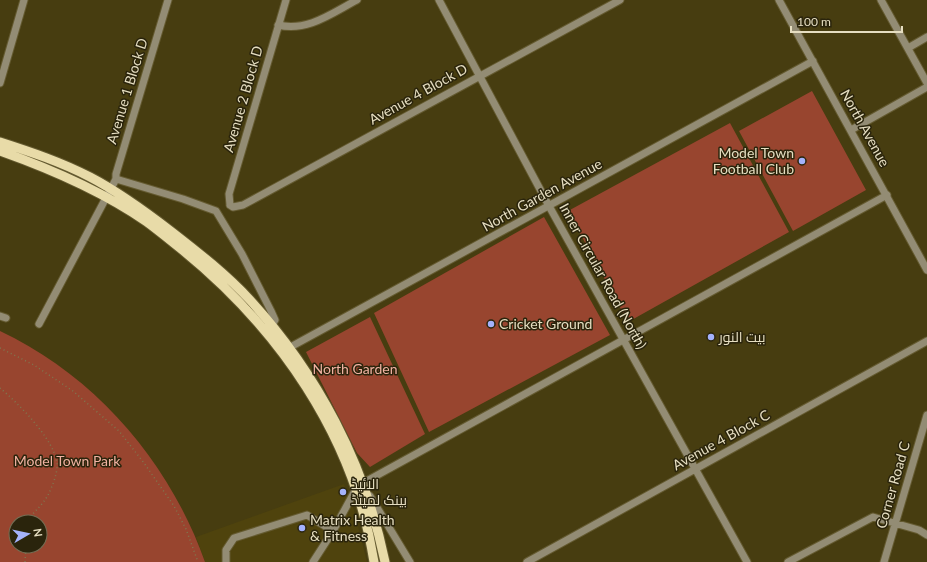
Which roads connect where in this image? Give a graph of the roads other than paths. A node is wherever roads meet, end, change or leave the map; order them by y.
1 (24, 0) edge
2 (168, 0) edge
3 (286, 0) edge
4 (357, 0) edge
5 (439, 0) edge
6 (620, 0) edge
7 (779, 0) edge
8 (881, 0) edge
9 (278, 25) junction
10 (927, 37) edge
11 (908, 48) junction
12 (813, 61) junction
13 (480, 75) junction
14 (0, 83) edge
15 (927, 83) edge
16 (927, 87) edge
17 (850, 130) junction
18 (0, 142) edge
19 (0, 151) edge
20 (116, 179) junction
21 (111, 188) junction
22 (887, 195) junction
23 (106, 197) junction
24 (230, 205) junction
25 (549, 206) junction
26 (219, 214) junction
27 (927, 270) edge
28 (39, 324) dead end
29 (272, 326) junction
30 (623, 340) junction
31 (927, 341) edge
32 (286, 349) junction
33 (927, 415) edge
34 (694, 470) junction
35 (360, 486) junction
36 (896, 523) junction
37 (333, 531) junction
38 (927, 535) edge
39 (374, 558) edge
40 (226, 562) edge
41 (313, 562) edge
42 (366, 562) edge
43 (385, 562) edge
44 (410, 562) edge
45 (527, 562) edge
46 (747, 562) edge
47 (788, 562) edge
48 (884, 562) edge

1 - 14 street
2 - 20 street, Avenue 1 Block D
3 - 9 street, Avenue 2 Block D
4 - 9 street
5 - 13 street, Inner Circular Road (North)
6 - 13 street, Avenue 4 Block D
7 - 12 street, North Avenue
8 - 11 street
9 - 24 street, Avenue 2 Block D
10 - 11 street
11 - 15 street
12 - 17 street, North Avenue
12 - 25 street, North Garden Avenue
13 - 24 street, Avenue 4 Block D
13 - 25 street, Inner Circular Road (North)
16 - 17 street
17 - 22 street, North Avenue
18 - 21 main road
19 - 23 main road
20 - 21 street, Avenue 1 Block D
20 - 26 street
21 - 23 street, Avenue 1 Block D
21 - 29 main road
22 - 27 street, North Avenue
22 - 30 street
23 - 28 street, Avenue 1 Block D
23 - 32 main road
24 - 26 street
25 - 30 street, Inner Circular Road (North)
25 - 32 street, North Garden Avenue
26 - 29 street
29 - 32 main road
30 - 34 street, Inner Circular Road (North)
30 - 35 street
31 - 34 street, Avenue 4 Block C
32 - 35 main road
33 - 36 street, Corner Road C
34 - 45 street, Avenue 4 Block C
34 - 46 street, Inner Circular Road (North)
35 - 37 street
35 - 39 main road
35 - 43 main road
35 - 44 street
36 - 38 street
36 - 47 street
36 - 48 street, Corner Road C
37 - 40 street
37 - 41 street
39 - 42 street

